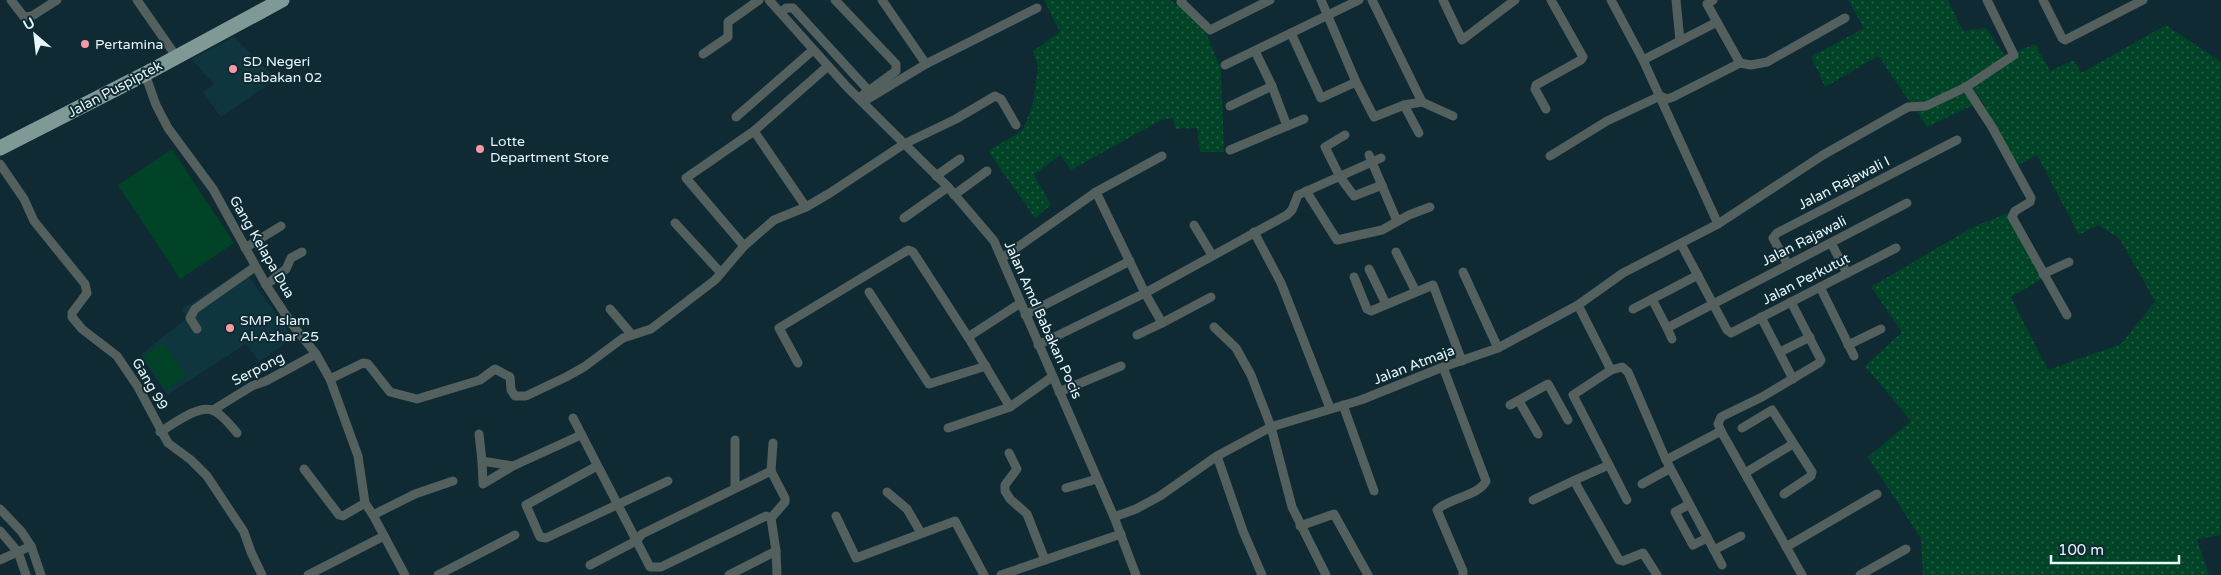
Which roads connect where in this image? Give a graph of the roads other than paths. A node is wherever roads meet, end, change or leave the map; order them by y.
1 (11, 0) edge
2 (57, 0) edge
3 (136, 0) edge
4 (282, 0) edge
5 (759, 0) edge
6 (769, 0) edge
7 (835, 0) edge
8 (882, 0) edge
9 (1182, 0) edge
10 (1270, 0) edge
11 (1321, 0) edge
12 (1359, 0) edge
13 (1372, 0) edge
14 (1442, 0) edge
15 (1515, 0) edge
16 (1551, 0) edge
17 (1611, 0) edge
18 (1676, 0) edge
19 (1713, 0) edge
20 (1987, 0) edge
21 (2043, 0) edge
22 (2143, 0) edge
23 (1037, 8) dead end
24 (781, 13) junction
25 (1328, 15) junction
26 (1845, 18) dead end
27 (1717, 22) junction
28 (1291, 33) junction
29 (1680, 41) junction
30 (813, 50) junction
31 (1255, 51) junction
32 (702, 54) dead end
33 (176, 56) junction
34 (1643, 60) junction
35 (1740, 63) junction
36 (926, 64) junction
37 (1225, 65) dead end
38 (828, 66) junction
39 (145, 74) junction
40 (1356, 82) junction
41 (1272, 86) junction
42 (1966, 87) junction
43 (869, 91) junction
44 (1660, 96) junction
45 (861, 100) junction
46 (1422, 102) junction
47 (1404, 105) junction
48 (1230, 106) dead end
49 (1546, 109) dead end
50 (1453, 116) dead end
51 (736, 117) dead end
52 (1304, 119) dead end
53 (1016, 125) dead end
54 (1287, 126) junction
55 (754, 131) junction
56 (1419, 133) dead end
57 (1345, 135) dead end
58 (1957, 140) dead end
59 (904, 144) junction
60 (0, 148) edge
61 (1230, 150) dead end
62 (1162, 156) dead end
63 (1550, 156) dead end
64 (960, 158) dead end
65 (1381, 158) dead end
66 (1371, 159) junction
67 (0, 164) edge
68 (987, 171) dead end
69 (936, 176) junction
70 (1340, 177) junction
71 (1382, 185) junction
72 (948, 187) junction
73 (1306, 191) junction
74 (1096, 192) junction
75 (954, 195) junction
76 (1908, 203) dead end
77 (806, 207) junction
78 (1430, 207) dead end
79 (904, 218) dead end
80 (1397, 221) junction
81 (675, 223) dead end
82 (1718, 224) junction
83 (1194, 225) dead end
84 (281, 226) dead end
85 (1254, 232) junction
86 (1831, 243) junction
87 (1681, 244) junction
88 (744, 246) junction
89 (245, 248) junction
90 (1896, 248) dead end
91 (302, 252) dead end
92 (1396, 252) dead end
93 (1212, 255) junction
94 (1002, 258) junction
95 (1130, 261) junction
96 (2069, 262) dead end
97 (1788, 266) junction
98 (255, 267) junction
99 (1369, 269) dead end
100 (1464, 272) dead end
101 (721, 273) junction
102 (1847, 273) junction
103 (2043, 274) junction
104 (1698, 275) junction
105 (1354, 277) dead end
106 (266, 285) junction
107 (1820, 287) junction
108 (869, 292) dead end
109 (1416, 292) junction
110 (1146, 293) junction
111 (1211, 297) dead end
112 (1652, 299) junction
113 (1791, 302) junction
114 (1019, 304) junction
115 (1386, 304) junction
116 (1714, 304) junction
117 (1578, 305) junction
118 (610, 309) dead end
119 (1633, 309) dead end
120 (2067, 315) dead end
121 (1025, 316) junction
122 (1762, 317) junction
123 (1162, 324) junction
124 (1214, 327) dead end
125 (1667, 328) junction
126 (197, 329) dead end
127 (1881, 329) dead end
128 (632, 334) junction
129 (1138, 335) dead end
130 (968, 337) junction
131 (1810, 337) junction
132 (1672, 339) dead end
133 (1038, 345) junction
134 (1848, 345) junction
135 (1498, 348) junction
136 (1780, 352) junction
137 (316, 354) junction
138 (1854, 356) dead end
139 (1462, 361) junction
140 (798, 363) dead end
141 (986, 366) junction
142 (1121, 366) dead end
143 (1443, 367) junction
144 (1611, 370) junction
145 (1052, 377) junction
146 (330, 379) junction
147 (1793, 379) junction
148 (1059, 392) junction
149 (1573, 395) junction
150 (1519, 400) junction
151 (1558, 402) junction
152 (1343, 405) junction
153 (1510, 405) dead end
154 (1010, 408) junction
155 (1330, 408) junction
156 (213, 410) junction
157 (573, 418) dead end
158 (1568, 420) dead end
159 (1271, 427) junction
160 (948, 428) dead end
161 (1742, 428) dead end
162 (1721, 430) junction
163 (160, 432) junction
164 (237, 433) dead end
165 (479, 434) dead end
166 (1538, 434) dead end
167 (581, 435) junction
168 (735, 440) dead end
169 (772, 443) dead end
170 (1793, 444) junction
171 (1009, 453) dead end
172 (1218, 456) junction
173 (1666, 460) junction
174 (482, 461) junction
175 (1609, 465) junction
176 (513, 466) junction
177 (597, 466) junction
178 (304, 469) dead end
179 (1669, 469) junction
180 (771, 471) junction
181 (1745, 472) junction
182 (1097, 479) junction
183 (1575, 480) junction
184 (453, 481) dead end
185 (668, 481) dead end
186 (1642, 484) dead end
187 (735, 487) junction
188 (1066, 488) dead end
189 (1374, 491) dead end
190 (887, 492) dead end
191 (1784, 494) dead end
192 (1877, 494) dead end
193 (1533, 500) dead end
194 (1627, 500) dead end
195 (365, 503) junction
196 (617, 505) junction
197 (1688, 505) junction
198 (0, 509) edge
199 (373, 515) junction
200 (836, 516) dead end
201 (771, 518) junction
202 (1114, 518) junction
203 (1300, 526) junction
204 (0, 531) edge
205 (921, 534) junction
206 (1121, 534) junction
207 (515, 535) dead end
208 (384, 536) junction
209 (1740, 536) dead end
210 (1707, 538) junction
211 (636, 541) junction
212 (31, 546) junction
213 (1786, 546) junction
214 (1906, 549) dead end
215 (1714, 550) junction
216 (776, 551) junction
217 (18, 552) junction
218 (0, 560) edge
219 (1044, 560) junction
220 (590, 565) dead end
221 (1722, 565) dead end
222 (1015, 573) edge
223 (1865, 574) edge
224 (26, 575) edge
225 (42, 575) edge
226 (262, 575) edge
227 (308, 575) edge
228 (405, 575) edge
229 (438, 575) edge
230 (729, 575) edge
231 (777, 575) edge
232 (984, 575) edge
233 (1001, 575) edge
234 (1136, 575) edge
235 (1262, 575) edge
236 (1326, 575) edge
237 (1368, 575) edge
238 (1463, 575) edge
239 (1657, 575) edge
240 (1802, 575) edge

1 - 2 street
3 - 33 street
4 - 33 main road, Jalan Puspiptek
5 - 32 street
6 - 24 street, Jalan Amd Babakan Pocis
7 - 43 street
8 - 36 street
9 - 10 street
11 - 25 street
12 - 25 street
13 - 46 street
14 - 15 street
16 - 49 street
17 - 34 street
18 - 29 street
19 - 27 street
20 - 42 street, Jalan Atmaja
21 - 22 street
23 - 36 street
24 - 30 street, Jalan Amd Babakan Pocis
24 - 43 street
25 - 28 street
25 - 40 street
26 - 35 street
27 - 29 street
27 - 35 street
28 - 31 street
28 - 40 street
29 - 34 street
30 - 38 street, Jalan Amd Babakan Pocis
30 - 51 street
31 - 37 street
31 - 41 street
33 - 39 main road, Jalan Puspiptek
34 - 44 street
35 - 44 street
36 - 45 street
38 - 45 street, Jalan Amd Babakan Pocis
38 - 55 street
39 - 60 main road, Jalan Puspiptek
39 - 89 street, Gang Kelapa Dua
40 - 47 street
41 - 48 street
41 - 54 street
42 - 82 street, Jalan Atmaja
42 - 103 street
43 - 45 street
44 - 63 street
44 - 82 street
45 - 59 street, Jalan Amd Babakan Pocis
46 - 47 street
46 - 50 street
47 - 56 street
52 - 54 street
53 - 59 street
54 - 61 street
55 - 77 street
55 - 88 street
57 - 70 street
58 - 97 street, Jalan Rajawali I
59 - 69 street, Jalan Amd Babakan Pocis
59 - 77 street
62 - 74 street
64 - 69 street
65 - 66 street
66 - 70 street
66 - 71 street
67 - 163 street, Gang 99
68 - 75 street
69 - 72 street, Jalan Amd Babakan Pocis
70 - 71 street
70 - 73 street
71 - 80 street
72 - 75 street, Jalan Amd Babakan Pocis
72 - 79 street
73 - 80 street
73 - 85 street
74 - 94 street
74 - 95 street
75 - 94 street, Jalan Amd Babakan Pocis
76 - 86 street, Jalan Rajawali
77 - 88 street
78 - 80 street
81 - 101 street
82 - 87 street, Jalan Atmaja
83 - 93 street
84 - 89 street
85 - 93 street
85 - 155 street
86 - 97 street, Jalan Rajawali
86 - 102 street
87 - 104 street
87 - 117 street, Jalan Atmaja
88 - 101 street
89 - 98 street, Gang Kelapa Dua
90 - 102 street, Jalan Perkutut
91 - 106 street
92 - 109 street
93 - 110 street
94 - 114 street, Jalan Amd Babakan Pocis
95 - 110 street
95 - 121 street
96 - 103 street
97 - 116 street, Jalan Rajawali
98 - 106 street, Gang Kelapa Dua
98 - 126 street
99 - 115 street
100 - 135 street
101 - 128 street
102 - 107 street, Jalan Perkutut
103 - 120 street
104 - 112 street
104 - 116 street
105 - 115 street
106 - 137 street, Gang Kelapa Dua
107 - 113 street, Jalan Perkutut
107 - 134 street
108 - 141 street
109 - 115 street
109 - 139 street
110 - 123 street
110 - 133 street
111 - 123 street
112 - 119 street
112 - 125 street
113 - 122 street, Jalan Perkutut
113 - 131 street
114 - 121 street, Jalan Amd Babakan Pocis
114 - 130 street
116 - 122 street, Jalan Perkutut
116 - 125 street, Jalan Rajawali
117 - 135 street, Jalan Atmaja
117 - 144 street
118 - 128 street
121 - 133 street, Jalan Amd Babakan Pocis
122 - 136 street
123 - 129 street
124 - 159 street
125 - 132 street
127 - 134 street
128 - 146 street
130 - 140 street
130 - 141 street
131 - 136 street
131 - 147 street
133 - 145 street, Jalan Amd Babakan Pocis
134 - 138 street
135 - 139 street, Jalan Atmaja
136 - 147 street
137 - 146 street, Gang Kelapa Dua
137 - 156 street, Serpong
139 - 143 street, Jalan Atmaja
141 - 154 street
142 - 148 street
143 - 152 street, Jalan Atmaja
143 - 238 street
144 - 149 street
144 - 173 street
145 - 148 street, Jalan Amd Babakan Pocis
145 - 154 street
146 - 195 street, Gang Kelapa Dua
147 - 162 street
148 - 182 street, Jalan Amd Babakan Pocis
149 - 151 street
149 - 175 street
150 - 151 street
150 - 153 street
150 - 166 street
151 - 158 street
152 - 155 street, Jalan Atmaja
152 - 189 street
154 - 160 street
155 - 159 street, Jalan Atmaja
156 - 163 street, Serpong
156 - 164 street
157 - 167 street
159 - 172 street, Jalan Atmaja
159 - 203 street
161 - 170 street
162 - 173 street
162 - 181 street
163 - 226 street, Gang 99
165 - 174 street
167 - 176 street
167 - 177 street
168 - 187 street
169 - 180 street
170 - 181 street
170 - 191 street
171 - 219 street
172 - 202 street, Jalan Atmaja
172 - 235 street
173 - 179 street
174 - 176 street
174 - 176 street
175 - 183 street
175 - 194 street
177 - 196 street
177 - 196 street
178 - 195 street
179 - 186 street
179 - 197 street
180 - 187 street
180 - 201 street
181 - 213 street
182 - 188 street
182 - 202 street, Jalan Amd Babakan Pocis
183 - 193 street
183 - 239 street
184 - 199 street
185 - 196 street
187 - 211 street
190 - 205 street
192 - 213 street
195 - 199 street, Gang Kelapa Dua
196 - 211 street
197 - 210 street
197 - 210 street
198 - 212 street
199 - 208 street, Gang Kelapa Dua
200 - 205 street
201 - 211 street
201 - 216 street
202 - 206 street, Jalan Amd Babakan Pocis
203 - 236 street
203 - 237 street
204 - 217 street
205 - 232 street
206 - 219 street
206 - 234 street, Jalan Amd Babakan Pocis
207 - 229 street
208 - 227 street
208 - 228 street, Gang Kelapa Dua
209 - 215 street
210 - 215 street
211 - 220 street
212 - 217 street
212 - 225 street
213 - 240 street
214 - 223 street
215 - 221 street
216 - 230 street
216 - 231 street
217 - 218 street
217 - 224 street
219 - 222 street
222 - 233 street

